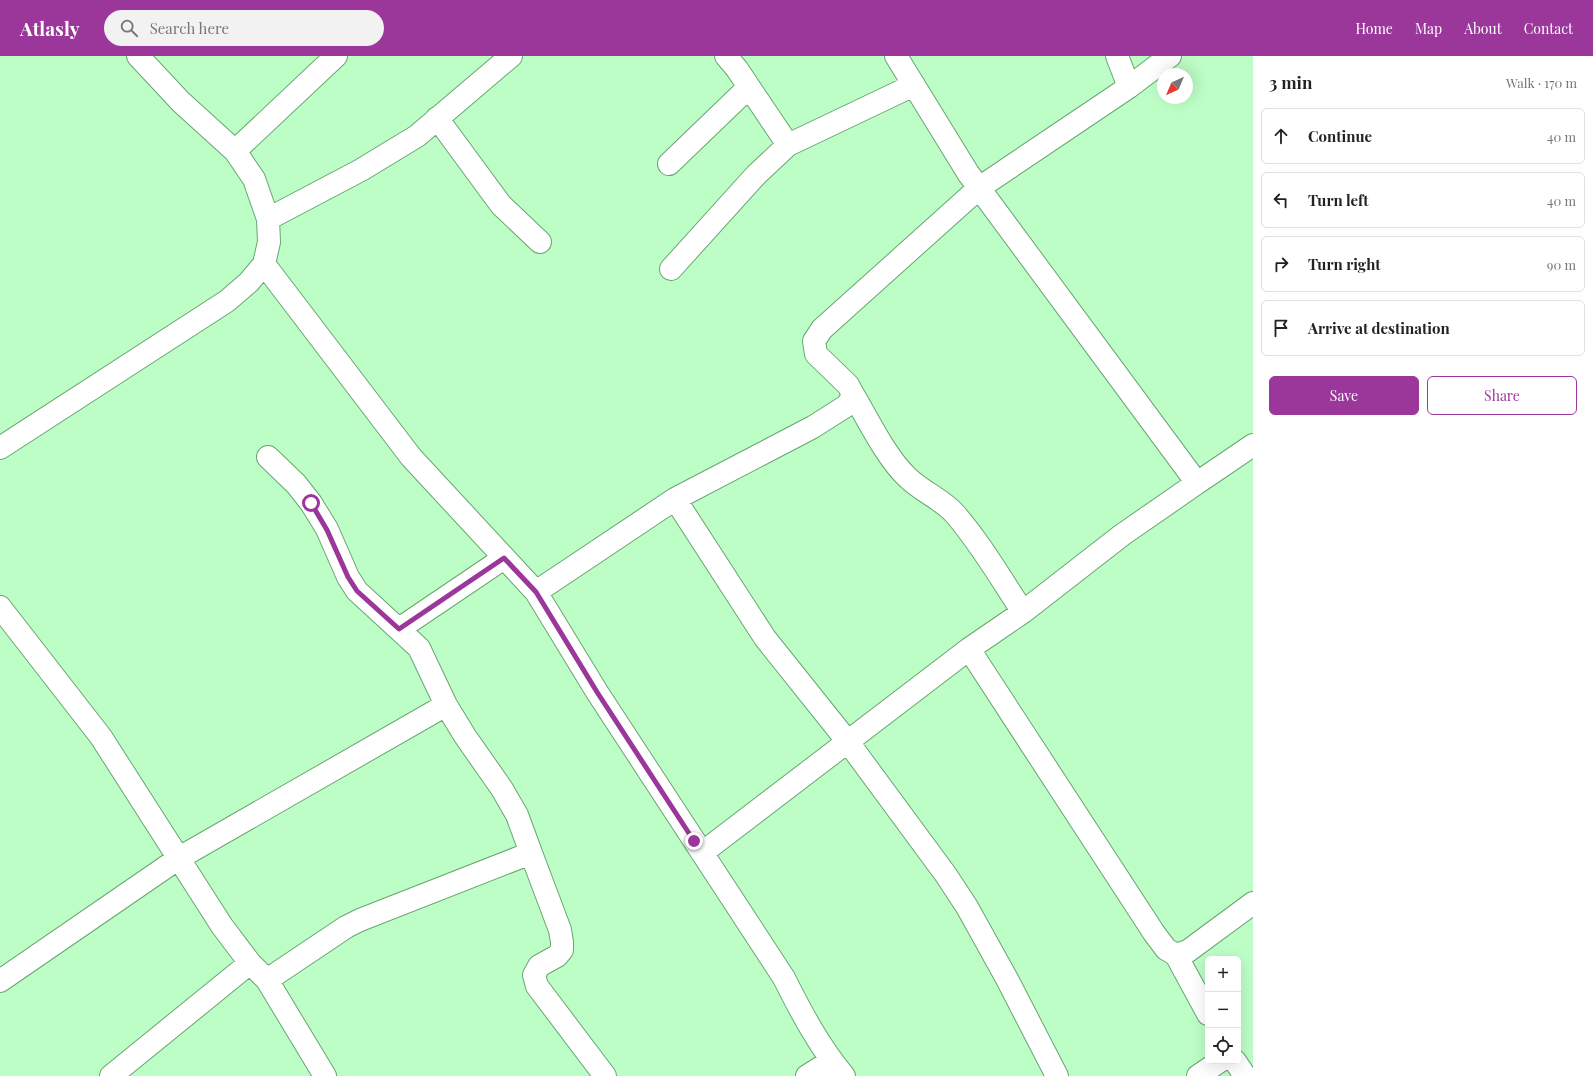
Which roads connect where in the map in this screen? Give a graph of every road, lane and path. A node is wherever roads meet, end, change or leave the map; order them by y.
1 (138, 56) edge
2 (336, 56) edge
3 (511, 56) edge
4 (726, 56) edge
5 (896, 56) edge
6 (1117, 56) edge
7 (1170, 56) edge
8 (914, 85) junction
9 (749, 87) junction
10 (1129, 87) junction
11 (438, 118) junction
12 (788, 145) junction
13 (235, 151) junction
14 (669, 164) dead end
15 (979, 188) junction
16 (268, 219) junction
17 (540, 242) dead end
18 (264, 264) junction
19 (671, 269) dead end
20 (854, 396) junction
21 (1253, 445) edge
22 (0, 448) edge
23 (268, 457) dead end
24 (1197, 483) junction
25 (675, 499) junction
26 (504, 558) junction
27 (536, 592) junction
28 (0, 607) edge
29 (1023, 612) junction
30 (399, 629) junction
31 (969, 649) junction
32 (446, 705) junction
33 (848, 742) junction
34 (531, 853) junction
35 (702, 854) junction
36 (179, 858) junction
37 (1253, 903) edge
38 (1176, 955) junction
39 (250, 963) junction
40 (267, 980) junction
41 (0, 981) edge
42 (1205, 1008) edge
43 (1216, 1064) edge
44 (1236, 1064) edge
45 (837, 1068) edge
46 (111, 1076) edge
47 (325, 1076) edge
48 (605, 1076) edge
49 (806, 1076) edge
50 (1057, 1076) edge
51 (1198, 1076) edge
52 (1245, 1076) edge

1 - 13 street
2 - 13 street
3 - 11 street
4 - 9 street
5 - 8 street
6 - 10 street
7 - 10 street
8 - 12 street
8 - 15 street
9 - 12 street
9 - 14 street
10 - 15 street
11 - 16 street
11 - 17 street
12 - 19 street
13 - 16 street
15 - 20 street
15 - 24 street
16 - 18 street
18 - 22 street
18 - 26 street
20 - 25 street
20 - 29 street
21 - 24 street
23 - 30 street
24 - 29 street
25 - 27 street
25 - 33 street
26 - 27 street
26 - 30 street
27 - 35 street
28 - 36 street
29 - 31 street
30 - 32 street
31 - 33 street
31 - 38 street
32 - 34 street
32 - 36 street
33 - 35 street
33 - 50 street
34 - 40 street
34 - 48 street
35 - 45 street
36 - 39 street
36 - 41 street
37 - 38 street
38 - 42 street
39 - 40 street
39 - 46 street
40 - 47 street
43 - 51 street
44 - 52 street
45 - 49 street

